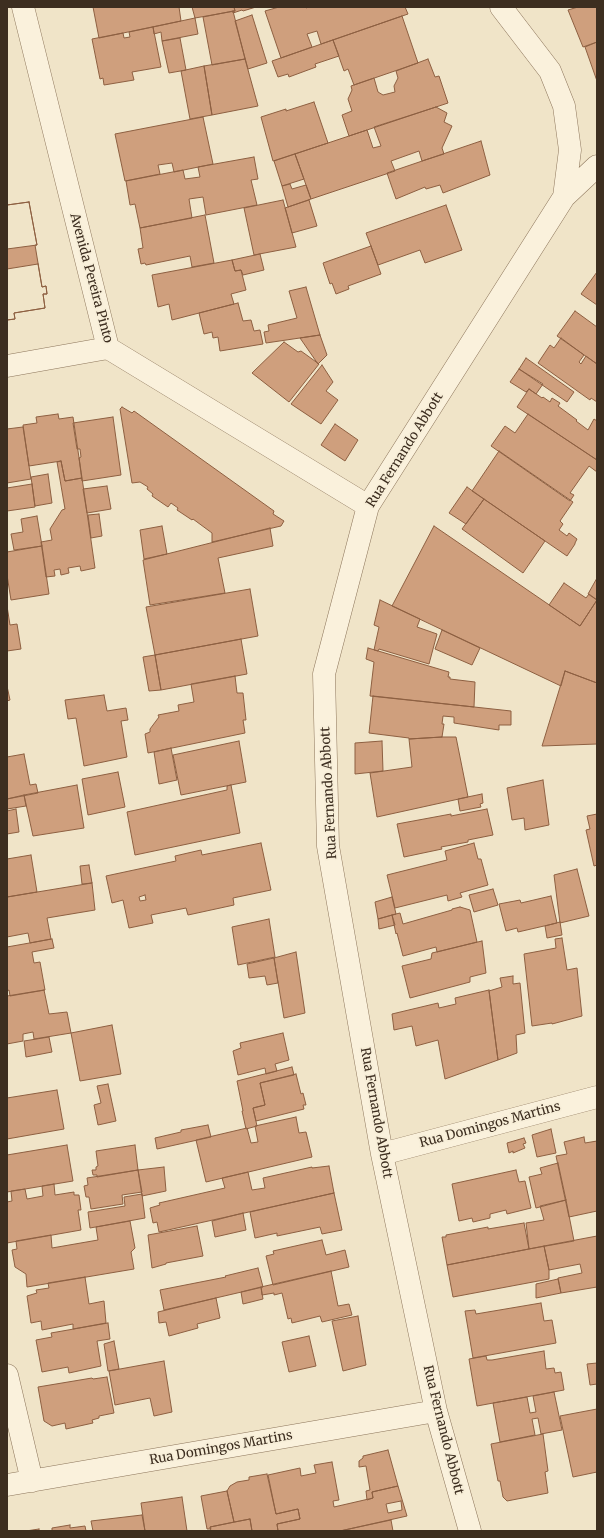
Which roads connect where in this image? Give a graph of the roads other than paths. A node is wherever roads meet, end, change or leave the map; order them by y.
1 (23, 7) edge
2 (501, 7) edge
3 (597, 166) edge
4 (564, 197) junction
5 (108, 348) junction
6 (7, 366) edge
7 (368, 506) junction
8 (597, 1097) edge
9 (382, 1154) junction
10 (7, 1375) edge
11 (436, 1411) junction
12 (32, 1481) junction
13 (7, 1485) edge
14 (470, 1531) edge

1 - 5 street, Avenida Pereira Pinto
2 - 4 street
3 - 4 street, Rua Fernando Abbott
4 - 7 street, Rua Fernando Abbott
5 - 6 street
5 - 7 street, Avenida Pereira Pinto
7 - 9 street, Rua Fernando Abbott
8 - 9 street, Rua Domingos Martins
9 - 11 street, Rua Fernando Abbott
10 - 12 street
11 - 12 street, Rua Domingos Martins
11 - 14 street, Rua Fernando Abbott
12 - 13 street, Rua Domingos Martins

